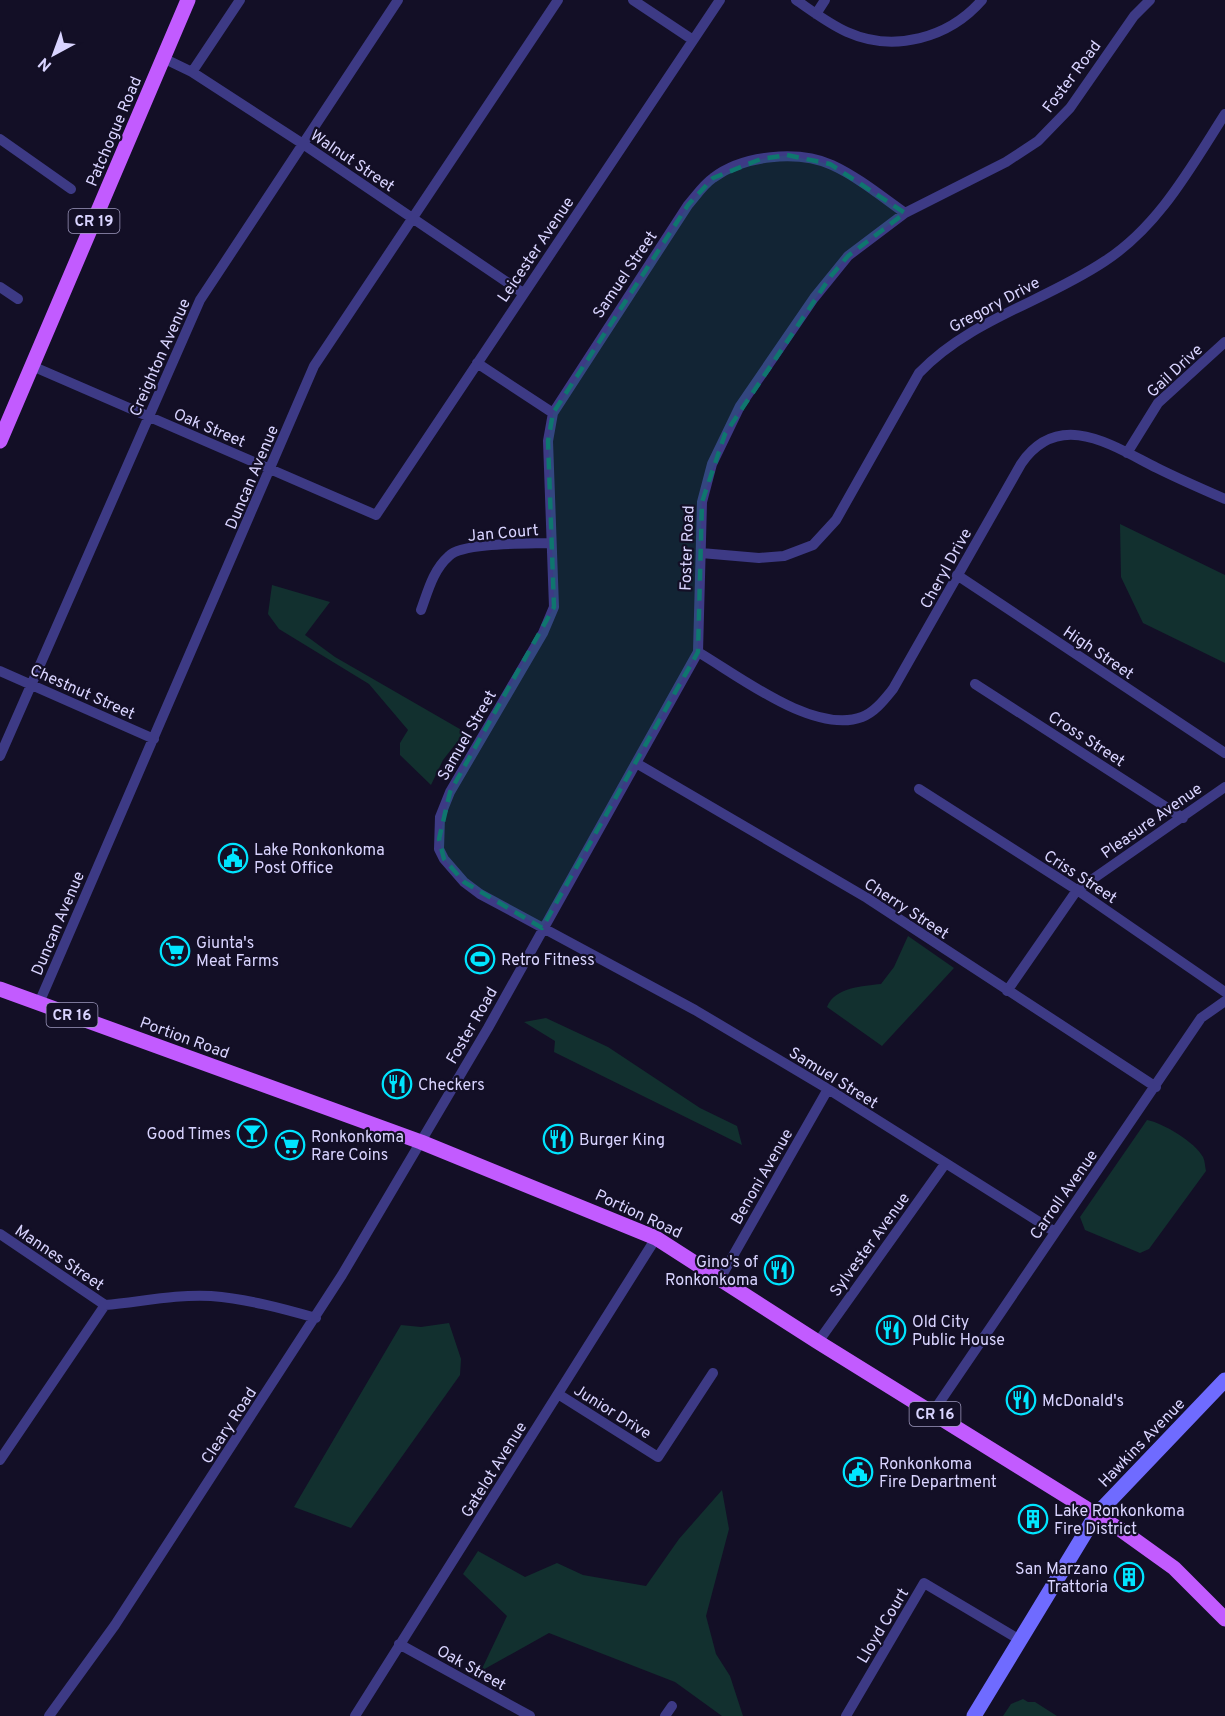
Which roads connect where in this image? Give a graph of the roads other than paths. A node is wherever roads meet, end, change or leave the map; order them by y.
1 (188, 0) edge
2 (240, 0) edge
3 (398, 0) edge
4 (558, 0) edge
5 (633, 0) edge
6 (720, 0) edge
7 (796, 0) edge
8 (825, 0) edge
9 (982, 0) edge
10 (1150, 0) edge
11 (816, 14) junction
12 (693, 40) junction
13 (163, 58) junction
14 (192, 72) junction
15 (1225, 114) edge
16 (0, 139) edge
17 (303, 144) junction
18 (71, 189) dead end
19 (904, 213) junction
20 (413, 217) junction
21 (0, 287) edge
22 (523, 293) junction
23 (18, 299) dead end
24 (1225, 342) edge
25 (477, 363) junction
26 (32, 366) junction
27 (553, 413) junction
28 (148, 417) junction
29 (2, 431) edge
30 (1127, 453) junction
31 (271, 469) junction
32 (1225, 499) edge
33 (376, 515) joint
34 (551, 543) junction
35 (701, 554) junction
36 (957, 575) junction
37 (421, 610) dead end
38 (698, 652) junction
39 (0, 671) edge
40 (975, 684) dead end
41 (31, 685) junction
42 (154, 738) junction
43 (1225, 753) edge
44 (0, 756) edge
45 (636, 764) junction
46 (1225, 788) edge
47 (919, 789) dead end
48 (1183, 818) junction
49 (1077, 890) junction
50 (542, 928) junction
51 (0, 989) edge
52 (1007, 990) junction
53 (1225, 992) edge
54 (1225, 1001) edge
55 (39, 1004) junction
56 (1156, 1087) junction
57 (828, 1089) junction
58 (421, 1142) junction
59 (945, 1164) junction
60 (1054, 1232) junction
61 (0, 1234) edge
62 (656, 1238) junction
63 (721, 1277) junction
64 (105, 1305) junction
65 (316, 1318) junction
66 (818, 1342) junction
67 (713, 1373) dead end
68 (1225, 1380) edge
69 (558, 1394) junction
70 (933, 1412) junction
71 (0, 1460) edge
72 (1096, 1515) junction
73 (1225, 1619) edge
74 (1020, 1640) junction
75 (399, 1644) junction
76 (672, 1706) dead end
77 (49, 1716) edge
78 (354, 1716) edge
79 (530, 1716) edge
80 (665, 1716) edge
81 (846, 1716) edge
82 (974, 1716) edge

1 - 13 main road, Patchogue Road / CR 19
2 - 14 street
3 - 17 street, Creighton Avenue
4 - 20 street, Duncan Avenue
5 - 12 street
6 - 12 street, Leicester Avenue
7 - 11 street
8 - 11 street
9 - 11 street
10 - 19 street, Foster Road
12 - 22 street, Leicester Avenue
13 - 14 street, Walnut Street
13 - 26 main road, Patchogue Road / CR 19
14 - 17 street, Walnut Street
15 - 35 street, Gregory Drive
16 - 18 street
17 - 20 street, Walnut Street
17 - 28 street, Creighton Avenue
19 - 27 street, Samuel Street
19 - 35 street, Foster Road
20 - 22 street, Walnut Street
20 - 31 street, Duncan Avenue
21 - 23 street
22 - 25 street, Leicester Avenue
24 - 30 street, Gail Drive
25 - 27 street
25 - 33 street, Leicester Avenue
26 - 28 street, Oak Street
26 - 29 main road, Patchogue Road / CR 19
27 - 34 street, Samuel Street
28 - 31 street, Oak Street
28 - 41 street, Creighton Avenue
30 - 32 street, Cheryl Drive
30 - 36 street, Cheryl Drive
31 - 33 street, Oak Street
31 - 42 street, Duncan Avenue
34 - 37 street, Jan Court
34 - 50 street, Samuel Street
35 - 38 street, Foster Road
36 - 38 street, Cheryl Drive
36 - 43 street, High Street
38 - 45 street, Foster Road
39 - 41 street, Chestnut Street
40 - 48 street, Cross Street
41 - 42 street, Chestnut Street
41 - 44 street, Creighton Avenue
42 - 55 street, Duncan Avenue
45 - 50 street, Foster Road
45 - 52 street, Cherry Street
46 - 48 street, Pleasure Avenue
47 - 49 street, Criss Street
48 - 49 street, Pleasure Avenue
49 - 52 street, Pleasure Avenue
49 - 53 street, Criss Street
50 - 57 street, Samuel Street
50 - 58 street, Foster Road
51 - 55 main road, Portion Road / CR 16
52 - 56 street, Cherry Street
54 - 56 street, Carroll Avenue
55 - 58 main road, Portion Road / CR 16
56 - 60 street, Carroll Avenue
57 - 59 street, Samuel Street
57 - 63 street, Benoni Avenue
58 - 62 main road, Portion Road / CR 16
58 - 65 street, Cleary Road
59 - 60 street, Samuel Street
59 - 66 street, Sylvester Avenue
60 - 70 street, Carroll Avenue
61 - 64 street, Mannes Street
62 - 63 main road, Portion Road / CR 16
62 - 69 street, Gatelot Avenue
63 - 66 main road, Portion Road / CR 16
64 - 65 street, Mannes Street
64 - 71 street
65 - 77 street, Cleary Road
66 - 70 main road, Portion Road / CR 16
67 - 69 street, Junior Drive
68 - 72 street, Hawkins Avenue
69 - 75 street, Gatelot Avenue
70 - 72 main road, Portion Road / CR 16
72 - 73 main road, Portion Road / CR 16
72 - 74 street, Hawkins Avenue
74 - 81 street, Lloyd Court
74 - 82 street, Hawkins Avenue
75 - 78 street, Gatelot Avenue
75 - 79 street, Oak Street
76 - 80 street

